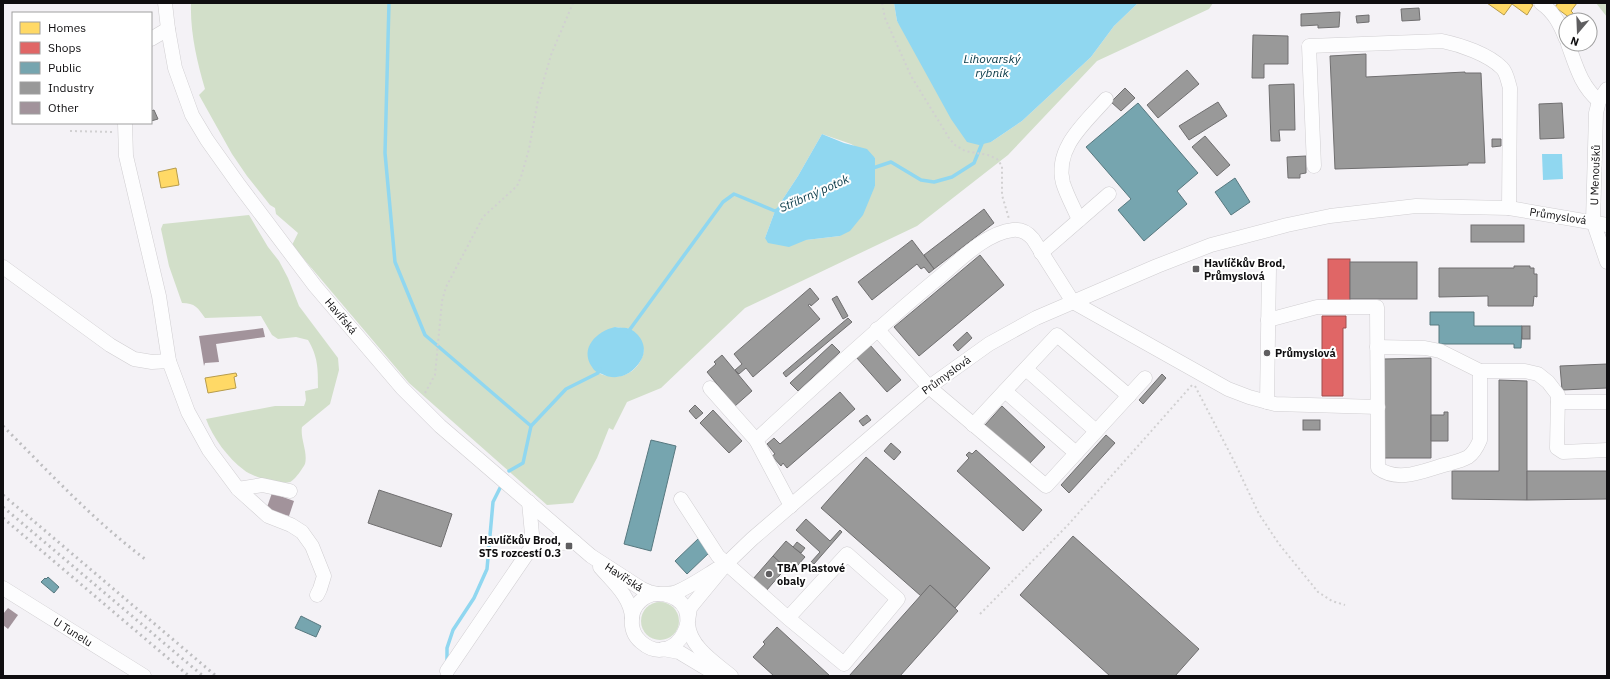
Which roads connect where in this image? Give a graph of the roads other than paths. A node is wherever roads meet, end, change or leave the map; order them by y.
1 (166, 3) edge
2 (1541, 3) edge
3 (1558, 20) edge
4 (167, 26) junction
5 (152, 37) edge
6 (1571, 52) edge
7 (1607, 89) edge
8 (1106, 99) dead end
9 (1599, 101) junction
10 (125, 128) edge
11 (1314, 166) dead end
12 (1109, 194) dead end
13 (1509, 208) junction
14 (1080, 220) junction
15 (1593, 221) junction
16 (1607, 225) edge
17 (1041, 253) junction
18 (1607, 262) edge
19 (3, 267) edge
20 (1269, 268) dead end
21 (1073, 302) junction
22 (1268, 320) junction
23 (878, 328) junction
24 (1377, 347) junction
25 (169, 362) junction
26 (1026, 369) junction
27 (1480, 371) junction
28 (1146, 378) dead end
29 (929, 387) junction
30 (710, 388) dead end
31 (1005, 391) junction
32 (1129, 396) junction
33 (1267, 402) junction
34 (1558, 402) junction
35 (1607, 402) edge
36 (1378, 407) junction
37 (974, 425) junction
38 (1096, 431) junction
39 (756, 440) junction
40 (1607, 450) edge
41 (1076, 453) junction
42 (238, 489) junction
43 (290, 491) dead end
44 (681, 498) dead end
45 (529, 502) junction
46 (791, 506) junction
47 (575, 542) junction
48 (534, 545) junction
49 (591, 556) junction
50 (726, 564) junction
51 (3, 588) edge
52 (660, 594) junction
53 (317, 595) dead end
54 (632, 618) junction
55 (788, 618) junction
56 (688, 622) junction
57 (663, 649) junction
58 (447, 671) dead end
59 (144, 676) edge
60 (719, 676) edge
61 (731, 676) edge

1 - 4 street, Havířská
2 - 3 street
4 - 5 street
4 - 45 street, Havířská
6 - 9 street
7 - 9 street, U Menoušků
8 - 14 street
9 - 15 street, U Menoušků
10 - 25 street
11 - 13 street
12 - 14 street
13 - 15 street, Průmyslová
13 - 21 street, Průmyslová
14 - 17 street
15 - 16 street, Průmyslová
15 - 18 street, U Menoušků
17 - 21 street
17 - 23 street
19 - 25 street
20 - 22 street
21 - 29 street, Průmyslová
21 - 33 street
22 - 24 street
22 - 33 street
23 - 29 street
23 - 39 street
24 - 27 street
24 - 36 street
25 - 42 street
26 - 31 street
26 - 32 street
26 - 38 street
27 - 34 street
27 - 36 street
28 - 32 street
29 - 37 street
29 - 46 street, Průmyslová
30 - 39 street
31 - 37 street
31 - 41 street
32 - 38 street
33 - 36 street
34 - 35 street
34 - 40 street
37 - 41 street
38 - 41 street
39 - 46 street
42 - 43 street
42 - 53 street
44 - 50 street
45 - 47 street, Havířská
45 - 48 street
46 - 50 street, Průmyslová
47 - 48 street
47 - 49 street, Havířská
48 - 58 street
49 - 52 street, Havířská
49 - 54 street, Havířská
50 - 52 street, Průmyslová
50 - 55 street
50 - 56 street, Průmyslová
51 - 59 street, U Tunelu
52 - 54 street, Havířská
52 - 56 street, Havířská
54 - 57 street, Havířská
55 - 55 street
56 - 57 street
56 - 61 street, Havířská
57 - 60 street, Havířská

